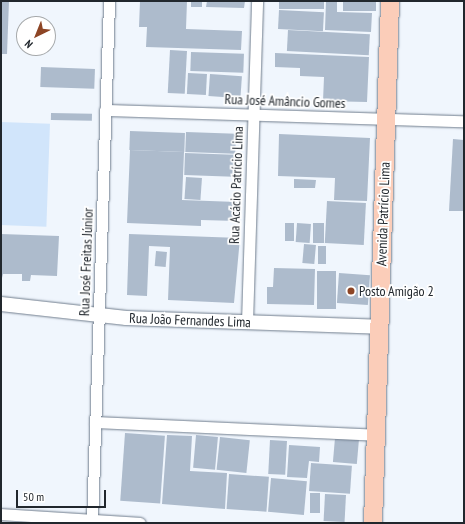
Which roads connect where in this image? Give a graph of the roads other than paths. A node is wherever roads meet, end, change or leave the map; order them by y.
1 (109, 1) edge
2 (257, 1) edge
3 (390, 1) edge
4 (105, 110) junction
5 (253, 115) junction
6 (386, 118) junction
7 (464, 121) edge
8 (1, 304) edge
9 (99, 315) junction
10 (247, 322) junction
11 (379, 326) junction
12 (96, 422) junction
13 (376, 435) junction
14 (1, 514) edge
15 (92, 521) edge
16 (140, 523) edge
17 (373, 523) edge

1 - 4 street, Rua José Freitas Júnior
2 - 5 street, Rua Acácio Patrício Lima
3 - 6 main road, Avenida Patrício Lima
4 - 5 street, Rua José Amâncio Gomes
4 - 9 street, Rua José Freitas Júnior
5 - 6 street, Rua José Amâncio Gomes
5 - 10 street, Rua Acácio Patrício Lima
6 - 7 street, Rua José Amâncio Gomes
6 - 11 main road, Avenida Patrício Lima
8 - 9 street, Rua João Fernandes Lima
9 - 10 street, Rua João Fernandes Lima
9 - 12 street, Rua José Freitas Júnior
10 - 11 street, Rua João Fernandes Lima
11 - 13 main road, Avenida Patrício Lima
12 - 13 street
12 - 15 street, Rua José Freitas Júnior
13 - 17 main road, Avenida Patrício Lima
14 - 15 street
15 - 16 street

